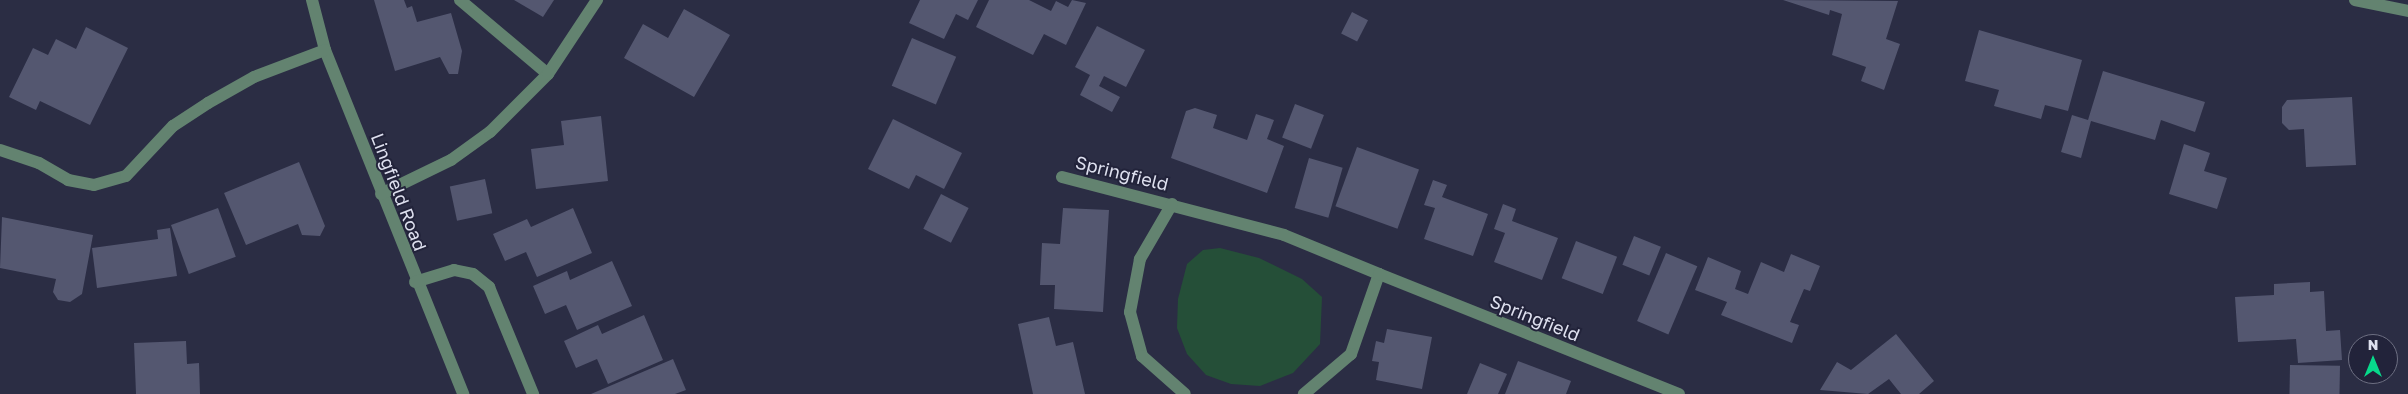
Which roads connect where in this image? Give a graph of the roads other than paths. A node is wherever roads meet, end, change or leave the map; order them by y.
1 (312, 0) edge
2 (460, 0) edge
3 (597, 0) edge
4 (2354, 0) edge
5 (2408, 11) edge
6 (325, 50) junction
7 (548, 74) junction
8 (0, 150) edge
9 (1062, 177) dead end
10 (381, 194) junction
11 (1172, 204) junction
12 (1379, 274) junction
13 (415, 282) junction
14 (1665, 392) edge
15 (463, 394) edge
16 (534, 394) edge
17 (1185, 394) edge
18 (1304, 394) edge
19 (1679, 394) edge

1 - 6 street, Lingfield Road
2 - 7 street
3 - 7 street
4 - 5 street
6 - 8 street
6 - 10 street, Lingfield Road
7 - 10 street
9 - 11 street, Springfield
10 - 13 street, Lingfield Road
11 - 12 street, Springfield
11 - 17 street, Springfield
12 - 14 street, Springfield
12 - 18 street
13 - 15 street, Lingfield Road
13 - 16 street
14 - 19 street, Springfield

